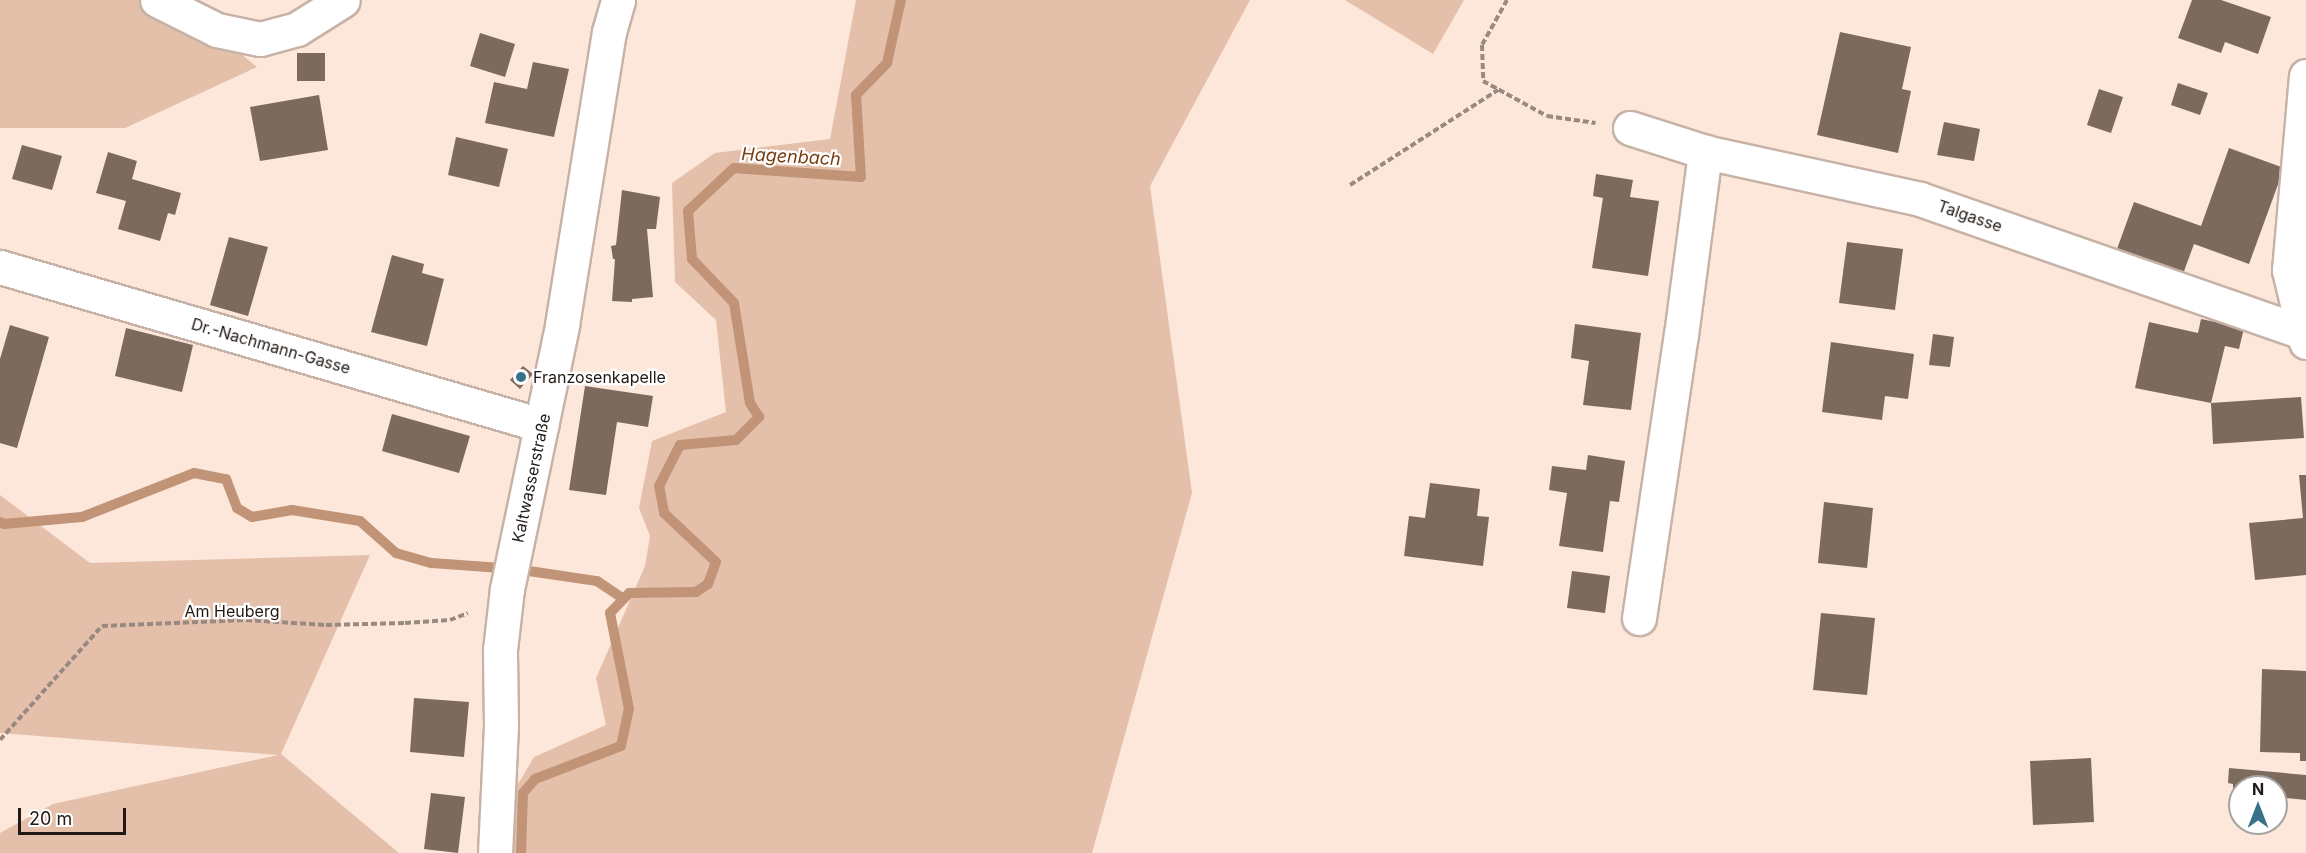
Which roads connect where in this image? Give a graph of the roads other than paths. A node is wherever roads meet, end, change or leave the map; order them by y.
1 (343, 0) edge
2 (618, 0) edge
3 (167, 3) edge
4 (2306, 76) edge
5 (1630, 128) road end
6 (1705, 152) junction
7 (0, 267) edge
8 (2304, 337) edge
9 (541, 426) junction
10 (1639, 618) dead end
11 (495, 853) edge

1 - 3 street
2 - 9 street, Kaltwasserstraße
4 - 8 street
5 - 6 street, Talgasse
6 - 8 street, Talgasse
6 - 10 street
7 - 9 street, Dr.-Nachmann-Gasse
9 - 11 street, Kaltwasserstraße

